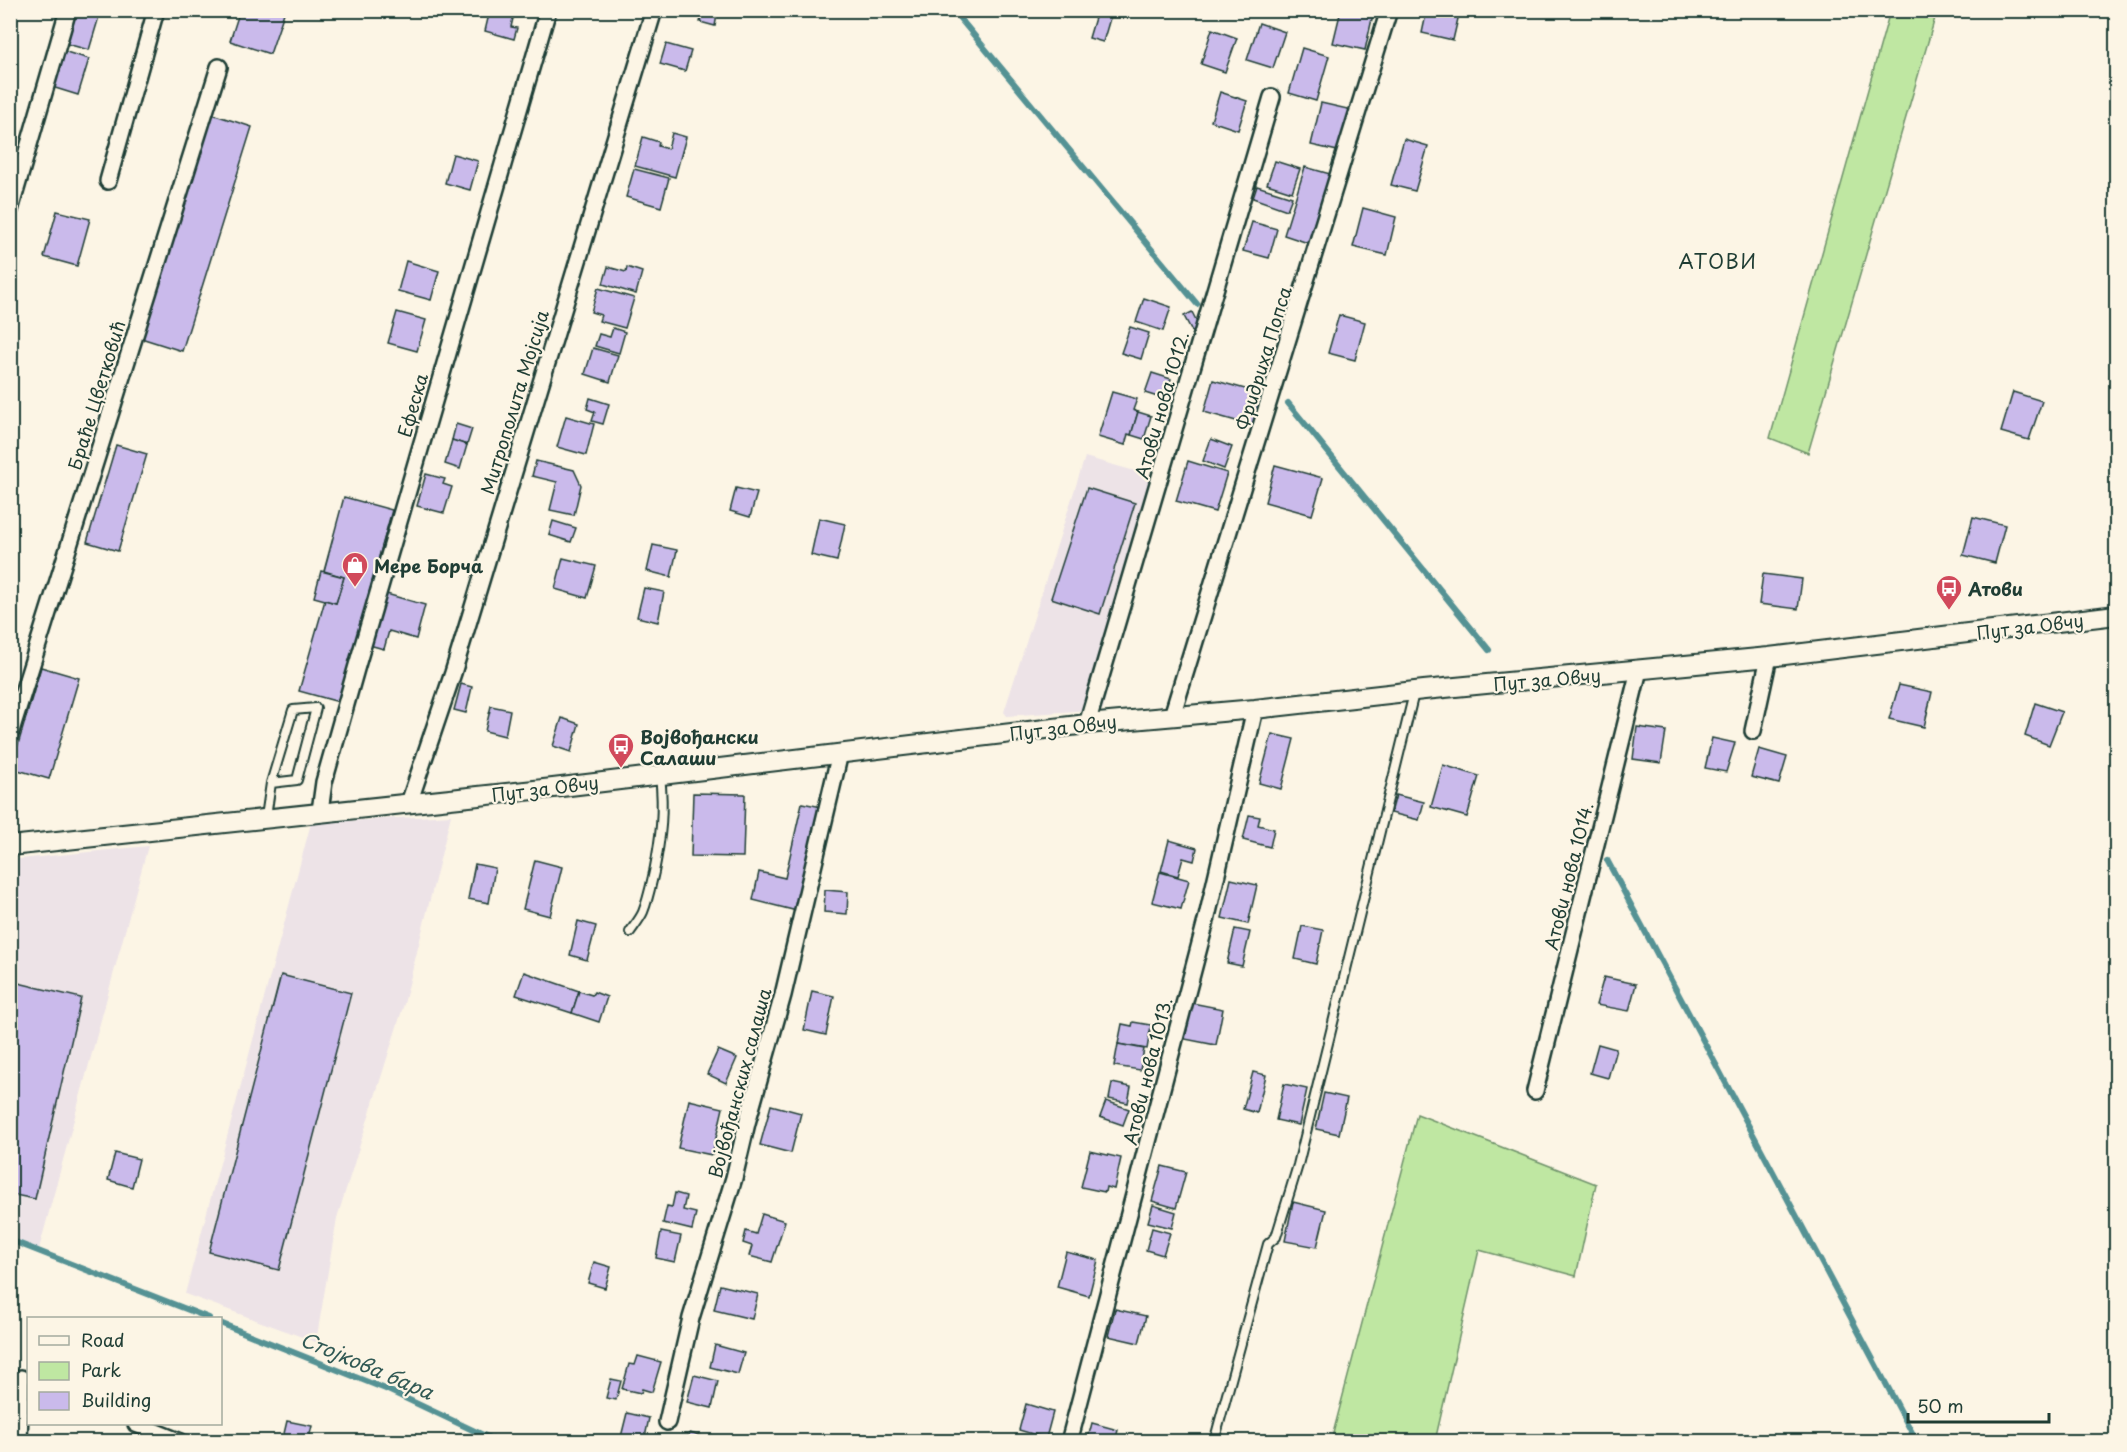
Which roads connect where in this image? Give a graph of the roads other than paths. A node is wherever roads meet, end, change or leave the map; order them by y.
1 (68, 10) edge
2 (156, 10) edge
3 (548, 10) edge
4 (654, 10) edge
5 (1389, 10) edge
6 (219, 67) dead end
7 (1272, 97) dead end
8 (108, 181) dead end
9 (10, 210) edge
10 (2116, 615) edge
11 (1769, 657) junction
12 (1639, 670) junction
13 (1415, 692) junction
14 (1255, 709) junction
15 (1172, 716) junction
16 (1087, 724) junction
17 (1753, 731) dead end
18 (10, 734) edge
19 (840, 753) junction
20 (660, 773) junction
21 (271, 783) junction
22 (410, 803) junction
23 (320, 811) junction
24 (266, 817) junction
25 (10, 846) edge
26 (630, 932) dead end
27 (1535, 1091) dead end
28 (20, 1377) edge
29 (667, 1422) dead end
30 (138, 1425) edge
31 (19, 1442) edge
32 (181, 1442) edge
33 (1069, 1442) edge
34 (1214, 1442) edge

1 - 9 street
2 - 8 street
3 - 23 street, Ефеска
4 - 22 street, Митрополита Мојсија
5 - 15 street, Фридриха Попса
6 - 18 street, Браће Цветковић
7 - 16 street, Атови нова 1012.
10 - 11 street, Пут за Овчу
11 - 12 street, Пут за Овчу
11 - 17 street
12 - 13 street, Пут за Овчу
12 - 27 street, Атови нова 1014.
13 - 14 street, Пут за Овчу
13 - 34 lane
14 - 15 street, Пут за Овчу
14 - 33 street, Атови нова 1013.
15 - 16 street, Пут за Овчу
16 - 19 street, Пут за Овчу
19 - 20 street, Пут за Овчу
19 - 29 street, Војвођанских салаша
20 - 22 street, Пут за Овчу
20 - 26 lane
21 - 21 lane
21 - 24 lane
22 - 23 street, Пут за Овчу
23 - 24 street, Пут за Овчу
24 - 25 street, Пут за Овчу
28 - 31 street
30 - 32 street

